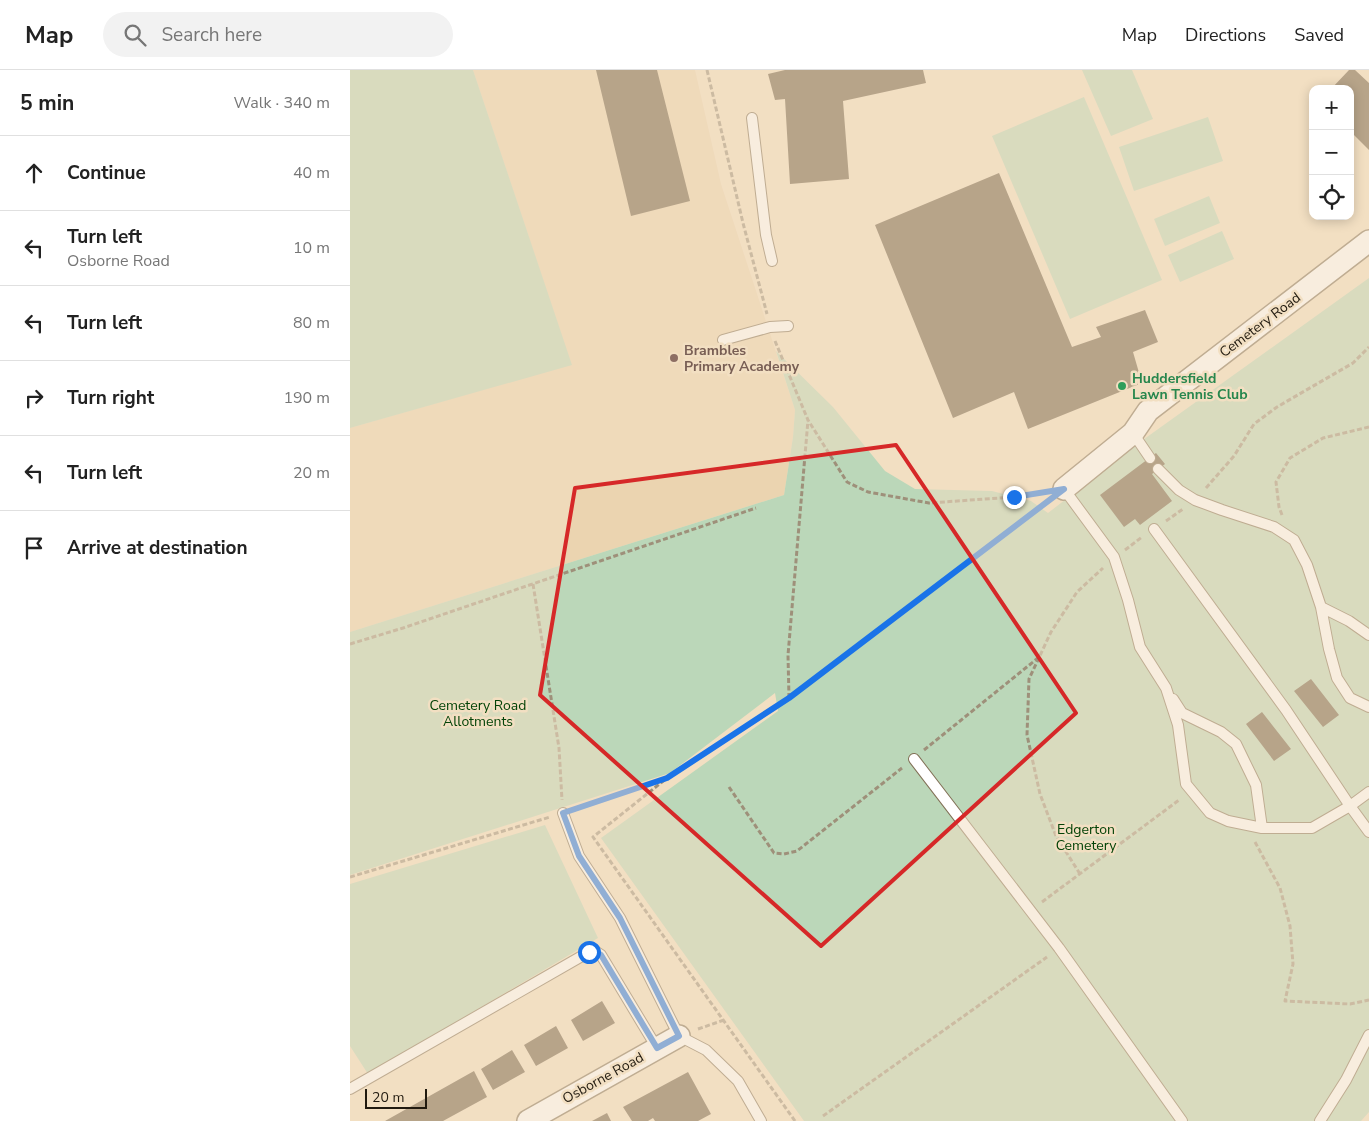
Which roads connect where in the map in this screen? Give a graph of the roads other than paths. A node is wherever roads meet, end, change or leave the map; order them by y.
1 (752, 118) dead end
2 (1369, 241) edge
3 (772, 261) dead end
4 (788, 326) dead end
5 (723, 340) dead end
6 (1132, 433) junction
7 (1150, 458) dead end
8 (1158, 469) dead end
9 (1064, 489) joint
10 (1154, 529) dead end
11 (1321, 607) junction
12 (1369, 635) edge
13 (1166, 688) junction
14 (1369, 707) edge
15 (914, 759) road end
16 (1369, 792) edge
17 (1350, 806) junction
18 (563, 813) road end
19 (1262, 828) junction
20 (1369, 832) edge
21 (1369, 1035) edge
22 (679, 1036) junction
23 (657, 1048) junction
24 (350, 1089) edge
25 (528, 1121) edge
26 (761, 1121) edge
27 (1182, 1121) edge
28 (1320, 1121) edge

1 - 3 lane
2 - 6 street, Cemetery Road
4 - 5 lane
6 - 7 lane
6 - 9 street, Cemetery Road
8 - 11 lane
9 - 13 lane
10 - 17 lane
11 - 12 lane
11 - 14 lane
13 - 19 lane
13 - 19 lane
15 - 27 lane
16 - 17 lane
17 - 19 lane
17 - 20 lane
18 - 22 lane
21 - 28 lane
22 - 23 street, Osborne Road
22 - 26 lane
23 - 24 lane
23 - 25 street, Osborne Road

